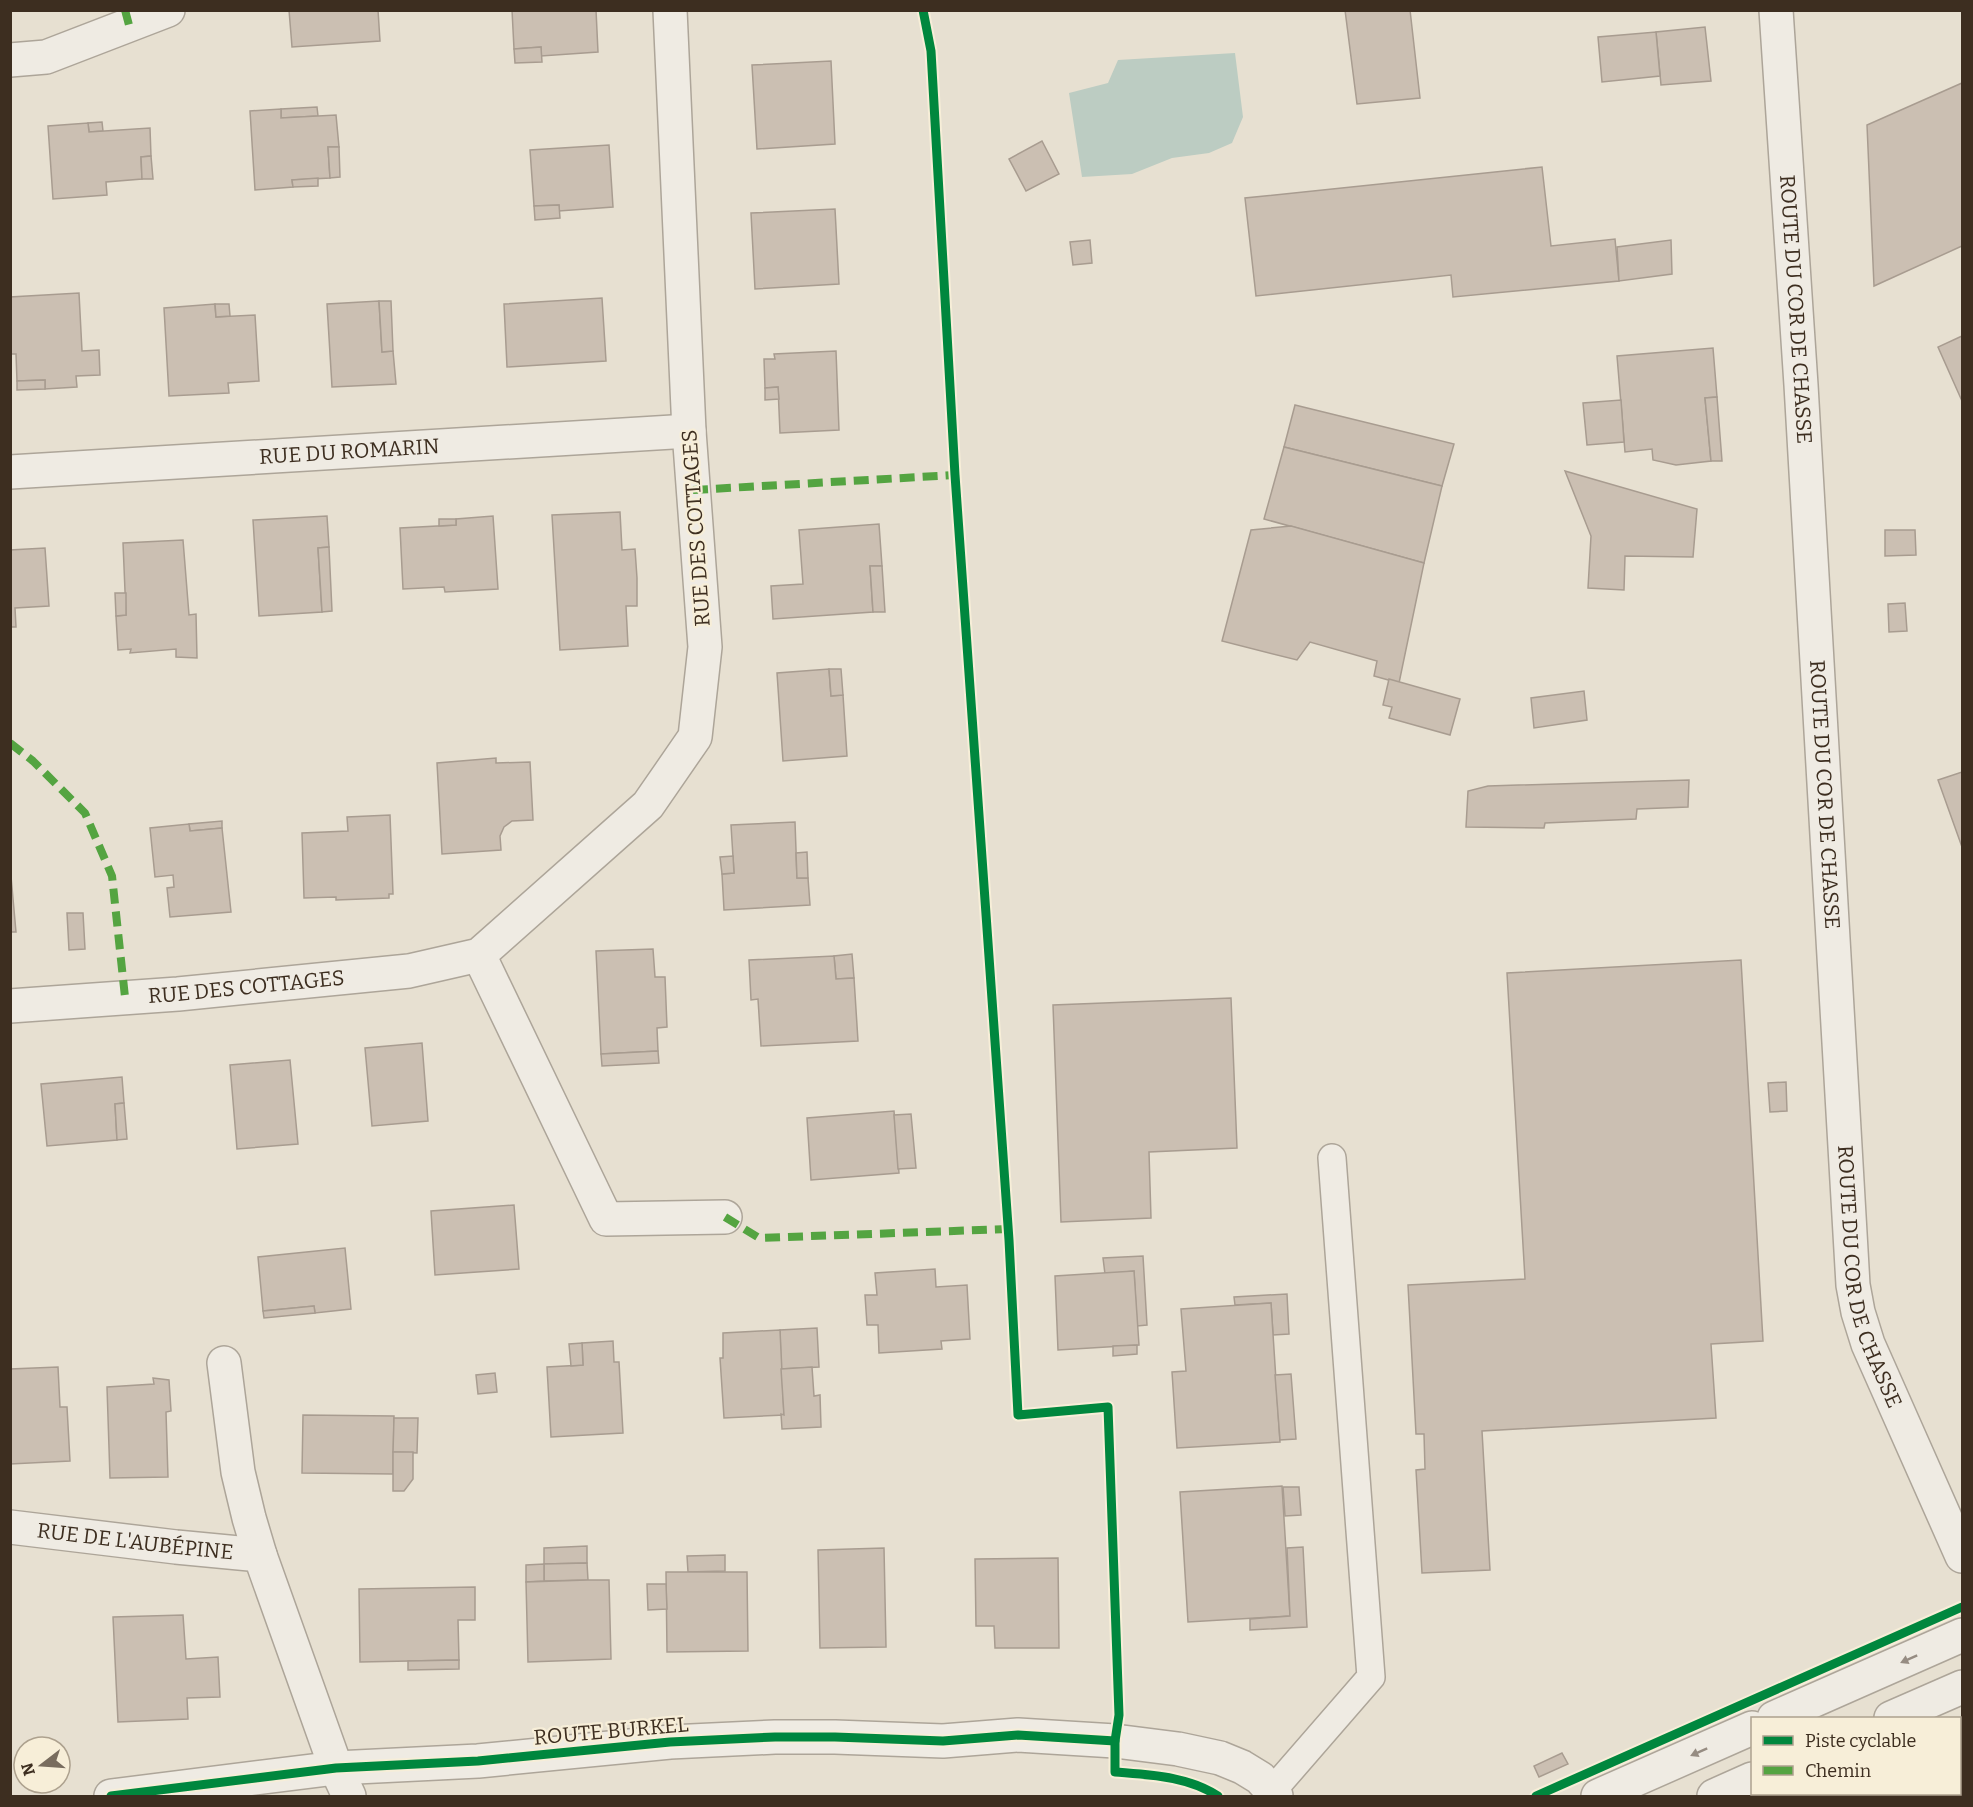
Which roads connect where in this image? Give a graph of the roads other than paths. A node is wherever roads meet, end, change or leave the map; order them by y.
1 (168, 10) edge
2 (669, 10) edge
3 (1776, 10) edge
4 (10, 60) edge
5 (689, 432) junction
6 (10, 472) edge
7 (479, 955) junction
8 (10, 1006) edge
9 (1332, 1158) dead end
10 (725, 1217) dead end
11 (224, 1363) dead end
12 (10, 1527) edge
13 (261, 1556) junction
14 (1962, 1556) edge
15 (1962, 1635) edge
16 (1962, 1687) edge
17 (1778, 1717) edge
18 (1895, 1717) edge
19 (1751, 1728) edge
20 (1751, 1779) edge
21 (343, 1782) edge
22 (1274, 1794) edge
23 (111, 1797) edge
24 (1598, 1797) edge
25 (1713, 1797) edge

1 - 4 street
2 - 5 street, RUE DES COTTAGES
3 - 14 street, ROUTE DU COR DE CHASSE
5 - 6 street, RUE DU ROMARIN
5 - 7 street, RUE DES COTTAGES
7 - 8 street, RUE DES COTTAGES
7 - 10 street
9 - 22 lane
11 - 13 street, RUE DE L'AUBÉPINE
12 - 13 street, RUE DE L'AUBÉPINE
13 - 21 street, RUE DE L'AUBÉPINE
15 -> 17 street
16 - 18 street
19 -> 24 street
20 - 25 street
21 - 22 street, ROUTE BURKEL
21 - 23 street, ROUTE BURKEL

